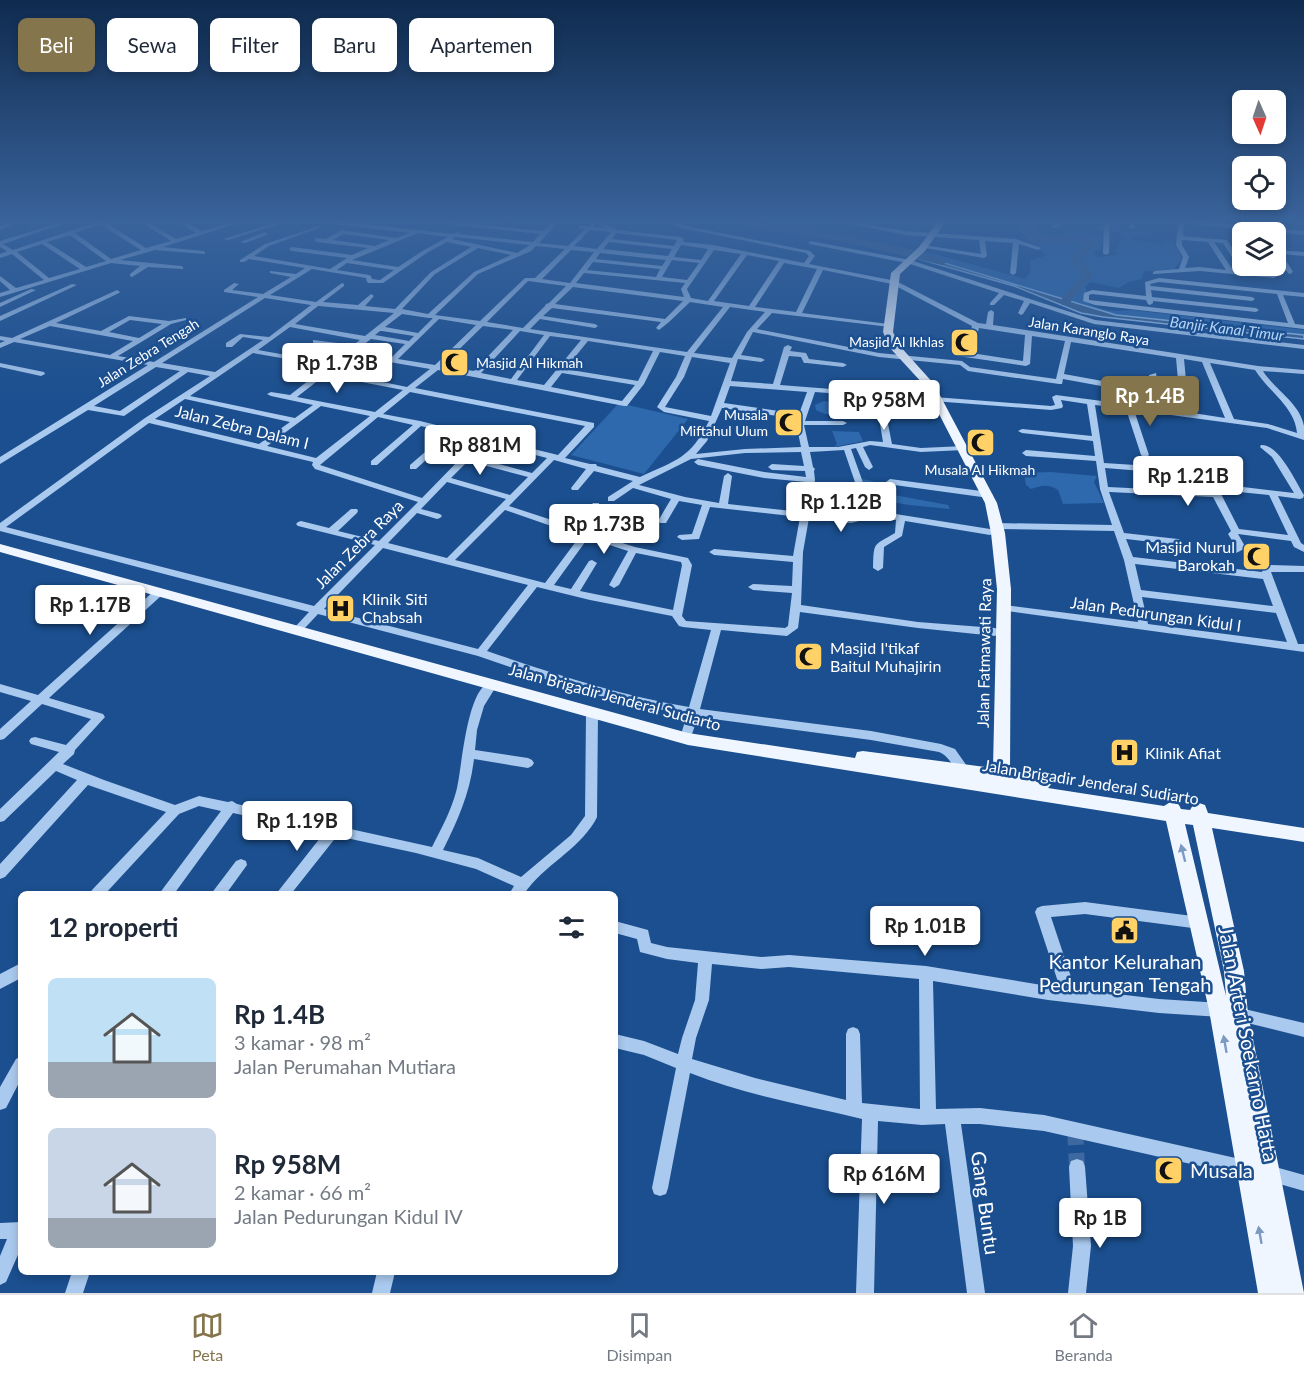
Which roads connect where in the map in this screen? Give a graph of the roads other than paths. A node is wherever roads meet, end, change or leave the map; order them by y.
1 (3, 280) edge
2 (47, 280) edge
3 (48, 280) edge
4 (291, 280) edge
5 (369, 280) edge
6 (383, 280) edge
7 (426, 280) edge
8 (469, 280) edge
9 (526, 280) edge
10 (539, 280) edge
11 (575, 280) edge
12 (672, 280) edge
13 (726, 280) edge
14 (770, 280) edge
15 (814, 280) edge
16 (885, 280) edge
17 (969, 280) edge
18 (1158, 280) edge
19 (1162, 280) edge
20 (689, 282) joint
21 (894, 282) junction
22 (236, 284) dead end
23 (74, 285) dead end
24 (342, 285) dead end
25 (571, 285) junction
26 (1148, 288) junction
27 (1249, 289) junction
28 (14, 290) junction
29 (226, 291) junction
30 (117, 292) dead end
31 (1003, 292) junction
32 (1279, 292) junction
33 (0, 295) edge
34 (1304, 295) edge
35 (371, 296) dead end
36 (217, 297) dead end
37 (265, 297) junction
38 (1149, 299) junction
39 (1252, 299) junction
40 (688, 300) junction
41 (1029, 301) junction
42 (710, 303) junction
43 (318, 304) junction
44 (992, 304) dead end
45 (0, 305) edge
46 (728, 305) junction
47 (548, 306) junction
48 (360, 307) junction
49 (752, 308) junction
50 (1152, 310) junction
51 (1256, 310) junction
52 (399, 311) junction
53 (770, 311) junction
54 (991, 312) dead end
55 (1021, 313) dead end
56 (798, 314) junction
57 (433, 317) junction
58 (538, 317) junction
59 (1, 318) edge
60 (184, 319) dead end
61 (667, 321) junction
62 (1260, 322) junction
63 (169, 323) junction
64 (51, 324) junction
65 (477, 324) junction
66 (976, 325) junction
67 (1292, 325) junction
68 (289, 326) junction
69 (595, 326) dead end
70 (888, 326) junction
71 (989, 327) junction
72 (1304, 327) edge
73 (382, 328) junction
74 (659, 328) dead end
75 (521, 330) junction
76 (752, 330) junction
77 (101, 334) junction
78 (548, 334) junction
79 (1029, 334) junction
80 (420, 335) junction
81 (0, 338) edge
82 (369, 338) junction
83 (791, 338) junction
84 (270, 339) junction
85 (13, 340) junction
86 (139, 340) junction
87 (585, 340) junction
88 (1068, 341) junction
89 (316, 342) dead end
90 (411, 343) junction
91 (229, 345) dead end
92 (1291, 345) junction
93 (0, 346) edge
94 (1304, 347) edge
95 (356, 348) junction
96 (657, 350) junction
97 (252, 351) junction
98 (348, 353) junction
99 (786, 353) junction
100 (689, 354) junction
101 (113, 356) junction
102 (1299, 356) dead end
103 (1180, 357) junction
104 (906, 358) junction
105 (962, 358) junction
106 (735, 359) junction
107 (393, 360) junction
108 (761, 360) dead end
109 (1205, 360) junction
110 (153, 364) junction
111 (0, 365) edge
112 (332, 365) junction
113 (843, 365) dead end
114 (434, 366) junction
115 (1258, 368) junction
116 (186, 370) junction
117 (560, 370) junction
118 (322, 372) junction
119 (1304, 372) edge
120 (41, 374) dead end
121 (476, 374) junction
122 (218, 375) junction
123 (1153, 375) dead end
124 (1060, 379) junction
125 (512, 382) junction
126 (726, 383) junction
127 (640, 384) junction
128 (776, 386) junction
129 (409, 389) junction
130 (545, 389) junction
131 (812, 389) junction
132 (271, 394) dead end
133 (185, 397) junction
134 (1056, 397) junction
135 (291, 398) junction
136 (935, 398) junction
137 (1091, 402) junction
138 (319, 404) junction
139 (719, 405) junction
140 (1129, 407) junction
141 (87, 408) junction
142 (1158, 411) junction
143 (377, 415) junction
144 (1190, 416) junction
145 (713, 419) junction
146 (148, 420) junction
147 (801, 420) junction
148 (296, 421) junction
149 (1035, 422) dead end
150 (1231, 422) junction
151 (420, 423) junction
152 (843, 423) dead end
153 (884, 424) dead end
154 (453, 431) junction
155 (1022, 431) dead end
156 (1039, 433) junction
157 (1302, 437) edge
158 (1096, 439) junction
159 (888, 445) junction
160 (859, 446) junction
161 (261, 447) junction
162 (1264, 447) dead end
163 (847, 448) junction
164 (964, 448) junction
165 (433, 449) junction
166 (805, 451) junction
167 (1026, 453) dead end
168 (1145, 455) dead end
169 (557, 457) junction
170 (689, 457) junction
171 (466, 458) junction
172 (0, 461) edge
173 (318, 461) junction
174 (698, 462) dead end
175 (1100, 462) junction
176 (374, 463) dead end
177 (593, 466) junction
178 (413, 467) dead end
179 (772, 467) dead end
180 (870, 467) dead end
181 (1167, 470) dead end
182 (811, 474) junction
183 (534, 476) junction
184 (728, 477) dead end
185 (445, 479) junction
186 (890, 482) dead end
187 (636, 483) junction
188 (574, 488) dead end
189 (1104, 489) junction
190 (1301, 489) edge
191 (862, 491) dead end
192 (984, 492) junction
193 (1273, 494) junction
194 (1216, 495) junction
195 (513, 498) junction
196 (676, 499) junction
197 (611, 500) dead end
198 (423, 501) junction
199 (707, 503) junction
200 (596, 505) dead end
201 (723, 505) junction
202 (503, 507) junction
203 (415, 510) junction
204 (354, 511) dead end
205 (803, 514) junction
206 (437, 516) dead end
207 (902, 518) junction
208 (663, 521) dead end
209 (301, 524) dead end
210 (0, 528) edge
211 (993, 529) junction
212 (572, 530) junction
213 (332, 531) junction
214 (1119, 531) junction
215 (1236, 531) junction
216 (585, 535) junction
217 (682, 537) dead end
218 (1294, 539) junction
219 (0, 542) edge
220 (1178, 542) dead end
221 (382, 543) junction
222 (0, 548) edge
223 (1304, 549) edge
224 (633, 550) junction
225 (714, 552) dead end
226 (1231, 552) dead end
227 (798, 559) junction
228 (450, 560) junction
229 (1129, 560) junction
230 (592, 563) dead end
231 (878, 568) dead end
232 (1304, 569) edge
233 (1267, 576) junction
234 (535, 583) junction
235 (614, 585) dead end
236 (549, 586) junction
237 (753, 587) dead end
238 (797, 590) junction
239 (158, 593) junction
240 (574, 593) junction
241 (1136, 593) junction
242 (796, 608) junction
243 (1004, 608) junction
244 (1281, 610) junction
245 (315, 611) junction
246 (677, 614) junction
247 (300, 627) junction
248 (1144, 627) junction
249 (717, 628) junction
250 (995, 632) junction
251 (1299, 648) edge
252 (480, 653) junction
253 (418, 661) junction
254 (492, 685) junction
255 (0, 688) edge
256 (41, 701) junction
257 (693, 712) junction
258 (592, 714) junction
259 (688, 731) junction
260 (0, 736) edge
261 (35, 741) dead end
262 (70, 751) junction
263 (468, 754) junction
264 (528, 763) dead end
265 (55, 765) junction
266 (963, 769) junction
267 (85, 780) junction
268 (997, 781) junction
269 (232, 806) junction
270 (176, 810) junction
271 (1172, 810) junction
272 (1200, 815) junction
273 (0, 817) edge
274 (1304, 826) edge
275 (334, 830) junction
276 (1304, 835) edge
277 (435, 853) junction
278 (241, 865) dead end
279 (0, 873) edge
280 (519, 889) edge
281 (100, 891) edge
282 (168, 891) edge
283 (220, 891) edge
284 (285, 891) edge
285 (1200, 923) junction
286 (618, 928) edge
287 (705, 957) junction
288 (1209, 966) junction
289 (1234, 971) junction
290 (18, 972) edge
291 (926, 973) junction
292 (0, 982) edge
293 (1070, 995) junction
294 (1228, 1012) junction
295 (1304, 1030) edge
296 (853, 1034) dead end
297 (618, 1042) edge
298 (685, 1064) junction
299 (18, 1070) edge
300 (0, 1102) edge
301 (862, 1111) junction
302 (928, 1117) junction
303 (952, 1118) junction
304 (1077, 1167) tunnel mouth
305 (1248, 1169) junction
306 (1270, 1174) junction
307 (1304, 1184) edge
308 (660, 1188) dead end
309 (18, 1230) edge
310 (0, 1231) edge
311 (18, 1235) edge
312 (80, 1275) edge
313 (385, 1275) edge
314 (0, 1276) edge
315 (74, 1293) edge
316 (381, 1293) edge
317 (865, 1293) edge
318 (976, 1293) edge
319 (1077, 1293) edge
320 (1271, 1293) edge
321 (1293, 1293) edge

1 - 28 street
2 - 28 street
3 - 45 street
4 - 37 street, Jalan Zebra Tengah
5 - 6 street
7 - 52 street
8 - 57 street
9 - 65 street
10 - 25 street
11 - 25 street
12 - 20 street
13 - 42 street
14 - 49 street
15 - 56 street
16 - 21 street, Jalan Karanglo Raya
17 - 31 street
18 - 26 street
19 - 27 street
20 - 40 street
21 - 66 street, Jalan Karanglo Raya
21 - 70 main road
22 - 29 street
23 - 59 street
24 - 43 street
25 - 40 street
25 - 47 street
26 - 38 street
26 - 39 street
27 - 32 street
27 - 39 street
28 - 33 street
29 - 36 street
29 - 37 street
30 - 64 street
31 - 41 street
31 - 44 street
32 - 34 street
32 - 67 street
35 - 48 street
37 - 43 street
37 - 110 street, Jalan Zebra Tengah
38 - 50 street
38 - 50 street
38 - 51 street
39 - 51 street
40 - 42 street
40 - 61 street
41 - 55 street
41 - 92 street
42 - 46 street
43 - 48 street
43 - 68 street
46 - 49 street
46 - 100 street
47 - 58 street
47 - 61 street
48 - 52 street
49 - 53 street
50 - 62 street
51 - 62 street
52 - 57 street
52 - 73 street
53 - 56 street
53 - 76 street
54 - 71 street
56 - 70 street
57 - 65 street
57 - 80 street
58 - 69 street
58 - 75 street
60 - 63 street
61 - 74 street
62 - 67 street
63 - 77 street
63 - 86 street
64 - 77 street
64 - 85 street
65 - 75 street
65 - 114 street
66 - 71 street, Jalan Karanglo Raya
66 - 105 street
67 - 72 street
68 - 82 street
68 - 84 street
70 - 104 main road, Jalan Fatmawati Raya
71 - 79 street, Jalan Karanglo Raya
73 - 80 street
73 - 82 street
75 - 78 street
75 - 121 street
76 - 83 street
76 - 106 street
77 - 86 street
78 - 87 street
78 - 125 street
79 - 88 street, Jalan Karanglo Raya
79 - 105 street
80 - 90 street
81 - 85 street
82 - 90 street
82 - 95 street
83 - 99 street
83 - 104 street
84 - 91 street
84 - 97 street
85 - 93 street
85 - 101 street
86 - 101 street
87 - 96 street
87 - 117 street
88 - 103 street, Jalan Karanglo Raya
88 - 124 street
89 - 95 street
90 - 107 street
92 - 94 street
92 - 102 street
95 - 98 street
96 - 100 street
96 - 127 street
97 - 112 street
97 - 122 street
98 - 107 street
98 - 112 street
99 - 113 street
99 - 128 street
100 - 106 street
100 - 145 street
101 - 110 street
103 - 109 street, Jalan Karanglo Raya
103 - 144 street
104 - 105 street
104 - 136 main road, Jalan Fatmawati Raya
105 - 124 street
106 - 108 street
106 - 126 street
107 - 114 street
109 - 115 street, Jalan Karanglo Raya
109 - 150 street
110 - 116 street
110 - 141 street, Jalan Zebra Tengah
111 - 120 street
112 - 118 street
114 - 121 street
114 - 129 street
115 - 119 street, Jalan Karanglo Raya
115 - 157 street
116 - 122 street
116 - 141 street
117 - 127 street
117 - 130 street
118 - 129 street
118 - 135 street
121 - 125 street
122 - 133 street
123 - 142 street
124 - 134 street
124 - 140 street
125 - 130 street
126 - 128 street
126 - 139 street
127 - 130 street
128 - 131 street
129 - 143 street
129 - 169 street
131 - 136 street
131 - 147 street
132 - 135 street
133 - 146 street
133 - 148 street
134 - 136 street
134 - 137 street
135 - 138 street
136 - 164 main road, Jalan Fatmawati Raya
137 - 140 street
137 - 158 street
138 - 143 street
138 - 148 street
139 - 145 street
139 - 147 street
140 - 142 street
140 - 168 street
141 - 172 street, Jalan Zebra Tengah
142 - 144 street
143 - 151 street
143 - 173 street
144 - 150 street
145 - 170 street
146 - 161 street, Jalan Zebra Dalam I
146 - 210 street
147 - 152 street
147 - 166 street
148 - 161 street
149 - 156 street
150 - 157 street
151 - 154 street
151 - 176 street
153 - 159 street
154 - 165 street
154 - 169 street
155 - 156 street
156 - 158 street
158 - 175 street
159 - 160 street
159 - 164 street
160 - 163 street
160 - 180 street
161 - 173 street, Jalan Zebra Dalam I
162 - 190 street
163 - 166 street
163 - 191 street
164 - 192 main road, Jalan Fatmawati Raya
165 - 171 street
165 - 178 street
166 - 170 street
166 - 182 street
167 - 175 street
169 - 177 street
169 - 183 street
170 - 187 street
171 - 183 street
171 - 185 street, Jalan Zebra Raya
173 - 198 street, Jalan Zebra Dalam I
174 - 182 street
175 - 181 street
175 - 189 street
177 - 187 street
177 - 188 street
179 - 182 street
182 - 205 street
183 - 195 street
184 - 201 street
185 - 195 street
185 - 198 street, Jalan Zebra Raya
186 - 192 street
187 - 196 street
187 - 197 street
189 - 194 street
189 - 214 street
190 - 193 street
192 - 211 main road, Jalan Fatmawati Raya
193 - 194 street
193 - 218 street
194 - 215 street
195 - 202 street
196 - 199 street
196 - 208 street
198 - 203 street, Jalan Zebra Raya
199 - 201 street
199 - 217 street
200 - 212 street
201 - 205 street
202 - 212 street
202 - 228 street
203 - 206 street
203 - 221 street, Jalan Zebra Raya
204 - 213 street
205 - 207 street
205 - 227 street
207 - 211 street
207 - 231 street
209 - 213 street
210 - 245 street
211 - 214 street
211 - 243 main road, Jalan Fatmawati Raya
211 - 250 main road, Jalan Fatmawati Raya
212 - 216 street
213 - 221 street
214 - 220 street
214 - 229 street
215 - 218 street
215 - 226 street
216 - 224 street
216 - 236 street
218 - 223 street
219 - 247 main road, Jalan Brigadir Jenderal Sudiarto
221 - 228 street
221 - 245 street, Jalan Zebra Raya
222 - 239 main road, Jalan Brigadir Jenderal Sudiarto
224 - 235 street
224 - 246 street
225 - 227 street
227 - 238 street
228 - 234 street
229 - 233 street
229 - 241 street
230 - 240 street
232 - 233 street
233 - 244 street
234 - 236 street
234 - 252 street
236 - 240 street
237 - 238 street
238 - 242 street
239 - 253 main road, Jalan Brigadir Jenderal Sudiarto
239 - 256 street
240 - 246 street
241 - 244 street
241 - 248 street
242 - 249 street
242 - 250 street
243 - 248 street, Jalan Pedurungan Kidul I
243 - 268 main road, Jalan Fatmawati Raya
244 - 251 street
245 - 247 street, Jalan Zebra Raya
245 - 252 street
246 - 249 street
247 - 253 main road, Jalan Brigadir Jenderal Sudiarto
248 - 251 street, Jalan Pedurungan Kidul I
249 - 257 street
250 - 268 main road, Jalan Fatmawati Raya
252 - 257 street
253 - 254 main road, Jalan Brigadir Jenderal Sudiarto
253 - 259 main road, Jalan Brigadir Jenderal Sudiarto
254 - 258 main road, Jalan Brigadir Jenderal Sudiarto
254 - 263 street
255 - 256 street
256 - 260 street
256 - 262 street
257 - 259 street
257 - 266 street
258 - 268 main road, Jalan Brigadir Jenderal Sudiarto
258 - 280 street
259 - 266 main road, Jalan Brigadir Jenderal Sudiarto
261 - 262 street
262 - 265 street
263 - 264 street
263 - 277 street
265 - 267 street
265 - 273 street
266 - 268 main road, Jalan Brigadir Jenderal Sudiarto
267 - 270 street
267 - 279 street
268 - 271 main road, Jalan Brigadir Jenderal Sudiarto
269 - 270 street
269 - 275 street
269 - 282 street
270 - 281 street
271 - 272 main road, Jalan Brigadir Jenderal Sudiarto
285 -> 271 main road, Jalan Arteri Soekarno Hatta
272 - 274 main road, Jalan Brigadir Jenderal Sudiarto
272 - 276 main road, Jalan Brigadir Jenderal Sudiarto
272 - 289 main road
275 - 277 street
275 - 284 street
277 - 280 street
278 - 283 street
285 - 288 main road, Jalan Arteri Soekarno Hatta
285 - 293 street
286 - 287 street
287 - 291 street
287 - 298 street
288 - 289 main road
288 - 294 main road, Jalan Arteri Soekarno Hatta
289 - 294 main road
290 - 292 street
291 - 293 street
291 - 302 street
293 - 294 street
294 - 295 street
305 -> 294 main road, Jalan Arteri Soekarno Hatta
294 - 306 main road
296 - 301 street
297 - 298 street
298 - 301 street
298 - 308 street
299 - 300 street
301 - 302 street
301 - 317 street
302 - 303 street
303 - 305 street
303 - 318 street, Gang Buntu
304 - 319 street
305 - 306 street
320 -> 305 main road, Jalan Arteri Soekarno Hatta
306 - 307 street
306 - 321 main road
309 - 310 street
311 - 314 street
312 - 315 street
313 - 316 street

